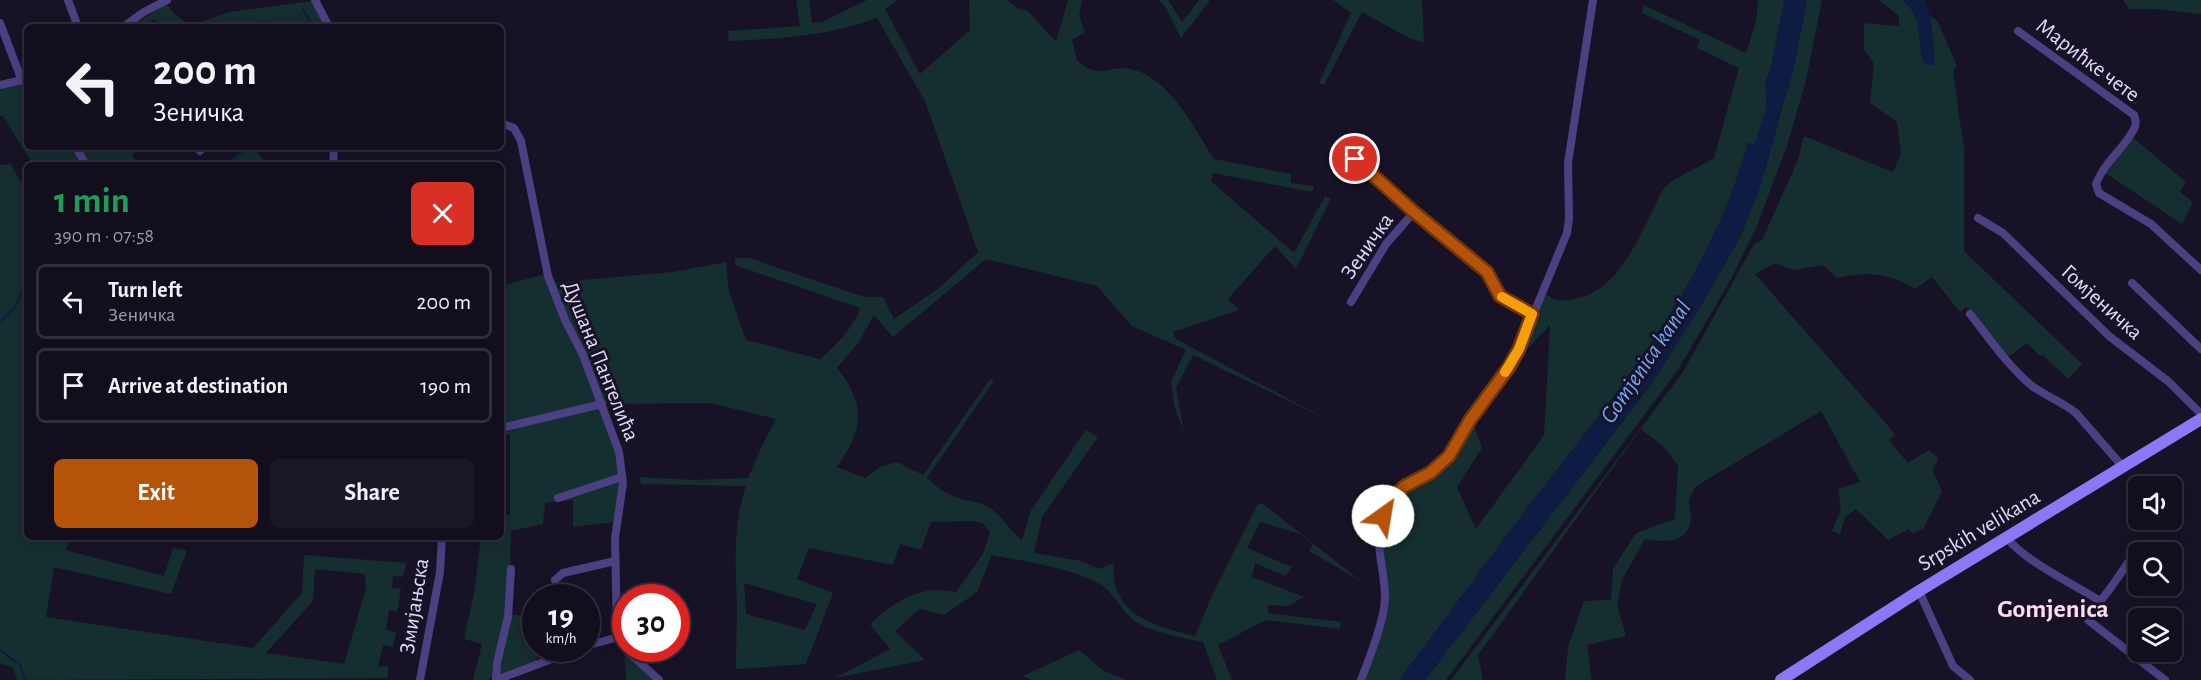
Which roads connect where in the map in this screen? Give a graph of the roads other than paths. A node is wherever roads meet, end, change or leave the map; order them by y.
1 (68, 0) edge
2 (167, 0) edge
3 (315, 0) edge
4 (1593, 0) edge
5 (149, 4) edge
6 (0, 23) edge
7 (77, 24) edge
8 (126, 24) edge
9 (327, 24) edge
10 (2018, 31) dead end
11 (24, 78) edge
12 (24, 80) edge
13 (0, 85) edge
14 (504, 124) edge
15 (1355, 159) dead end
16 (1414, 212) junction
17 (1978, 218) dead end
18 (2201, 270) edge
19 (2132, 283) dead end
20 (1350, 302) dead end
21 (1532, 314) junction
22 (1970, 314) dead end
23 (2201, 350) edge
24 (602, 404) junction
25 (2201, 414) edge
26 (2201, 419) edge
27 (504, 427) edge
28 (2123, 467) junction
29 (622, 477) junction
30 (558, 498) dead end
31 (2007, 538) junction
32 (442, 540) edge
33 (615, 561) junction
34 (2128, 561) edge
35 (511, 569) dead end
36 (555, 580) dead end
37 (616, 584) edge
38 (1919, 591) junction
39 (2100, 601) junction
40 (543, 662) edge
41 (639, 662) edge
42 (420, 680) edge
43 (496, 680) edge
44 (659, 680) edge
45 (1361, 680) edge
46 (1780, 680) edge
47 (1970, 680) edge
48 (2165, 680) edge

1 - 7 street
2 - 5 street
3 - 9 street
4 - 21 street
5 - 8 street
6 - 11 street
10 - 18 street, Марићке чете
12 - 13 street
14 - 24 street, Душана Пантелића
15 - 16 street, Зеничка
16 - 20 street, Зеничка
16 - 21 street, Зеничка
17 - 25 street, Гомјеничка
19 - 23 street
21 - 45 street
22 - 28 street
24 - 27 street
24 - 29 street, Душана Пантелића
26 - 28 main road, Srpskih velikana
28 - 31 main road, Srpskih velikana
29 - 30 street
29 - 33 street, Душана Пантелића
31 - 38 main road, Srpskih velikana
31 - 39 street
32 - 42 street, Змијањска
33 - 36 street
33 - 37 street, Душана Пантелића
34 - 39 street
35 - 43 street
38 - 46 main road, Srpskih velikana
38 - 47 street
39 - 48 street
40 - 43 street
41 - 44 street

